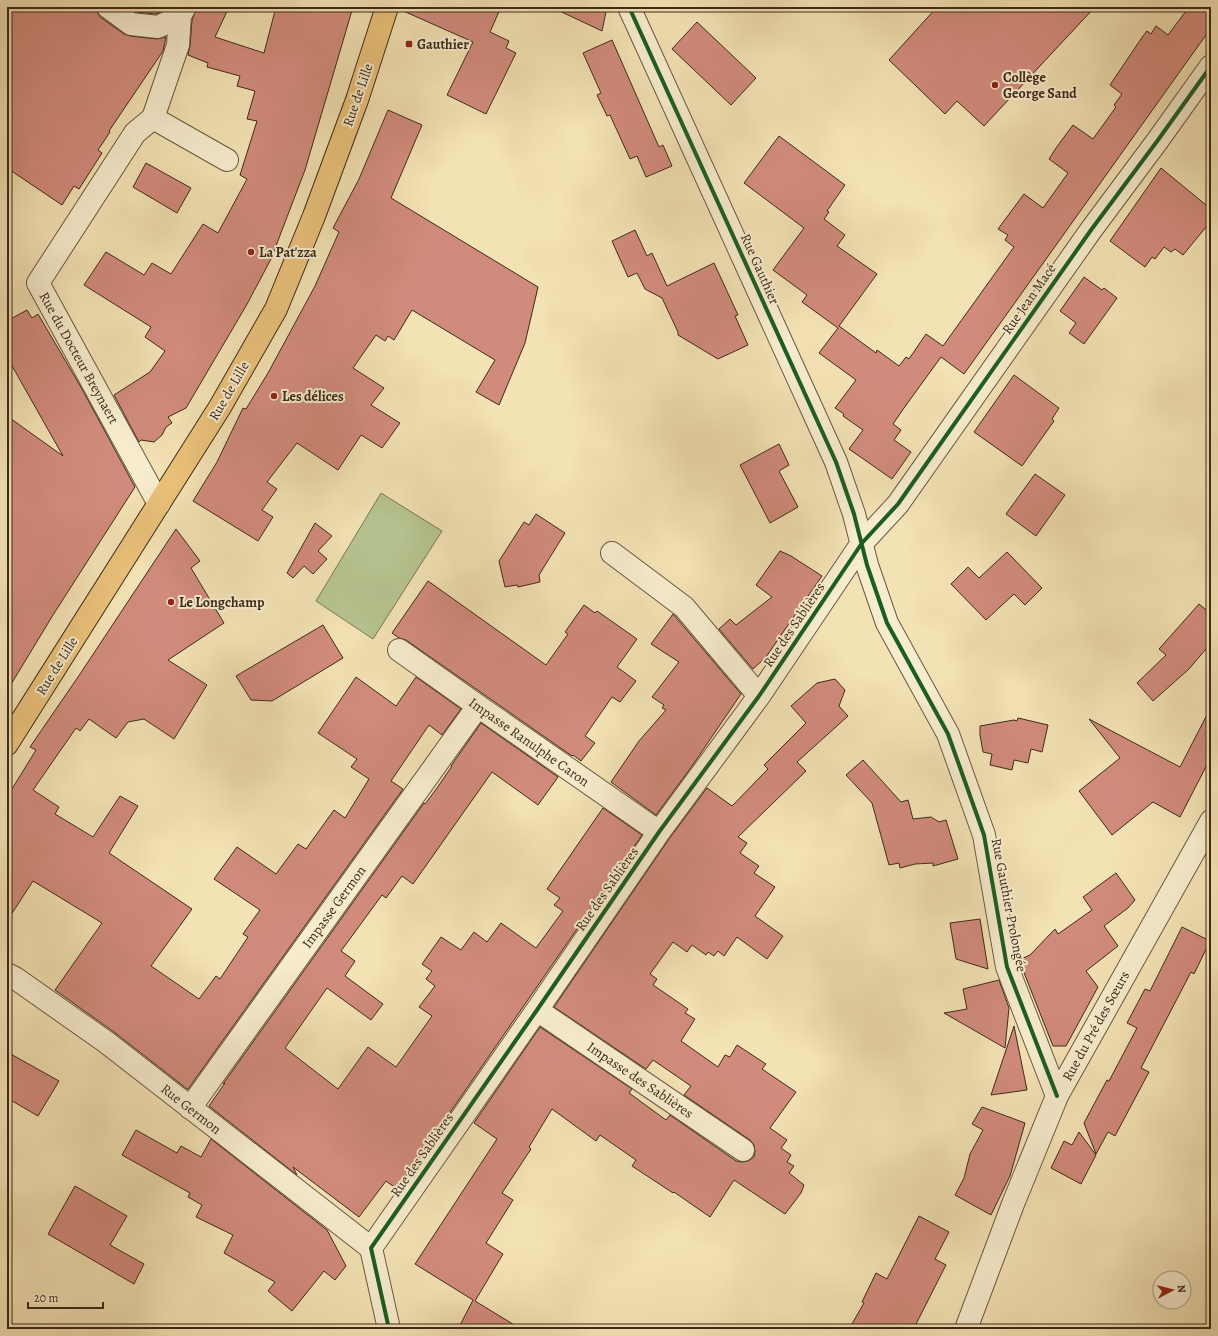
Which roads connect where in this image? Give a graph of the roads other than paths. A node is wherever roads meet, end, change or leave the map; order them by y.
1 (108, 7) edge
2 (387, 7) edge
3 (629, 7) edge
4 (183, 12) edge
5 (1211, 66) edge
6 (153, 118) junction
7 (227, 160) dead end
8 (159, 504) junction
9 (862, 543) junction
10 (612, 553) dead end
11 (399, 650) dead end
12 (759, 696) junction
13 (478, 706) junction
14 (7, 744) edge
15 (1211, 821) edge
16 (659, 832) junction
17 (7, 974) edge
18 (538, 1010) junction
19 (1057, 1096) junction
20 (190, 1108) junction
21 (743, 1150) dead end
22 (371, 1248) junction
23 (389, 1329) edge
24 (966, 1329) edge

1 - 4 street
2 - 8 main road, Rue de Lille
3 - 9 street, Rue Gauthier
4 - 6 street
5 - 9 street, Rue Jean Macé
6 - 7 street
6 - 8 street, Rue du Docteur Breynaert
8 - 14 main road, Rue de Lille
9 - 12 street, Rue des Sablières
9 - 19 street, Rue Gauthier Prolongée
10 - 12 street
11 - 13 street, Impasse Ranulphe Caron
12 - 16 street, Rue des Sablières
13 - 16 street, Impasse Ranulphe Caron
13 - 20 street, Impasse Germon
15 - 19 street, Rue du Pré des Sœurs
16 - 18 street, Rue des Sablières
17 - 20 street, Rue Germon
18 - 21 street, Impasse des Sablières
18 - 22 street, Rue des Sablières
19 - 24 street, Rue du Pré des Sœurs
20 - 22 street, Rue Germon
22 - 23 street

